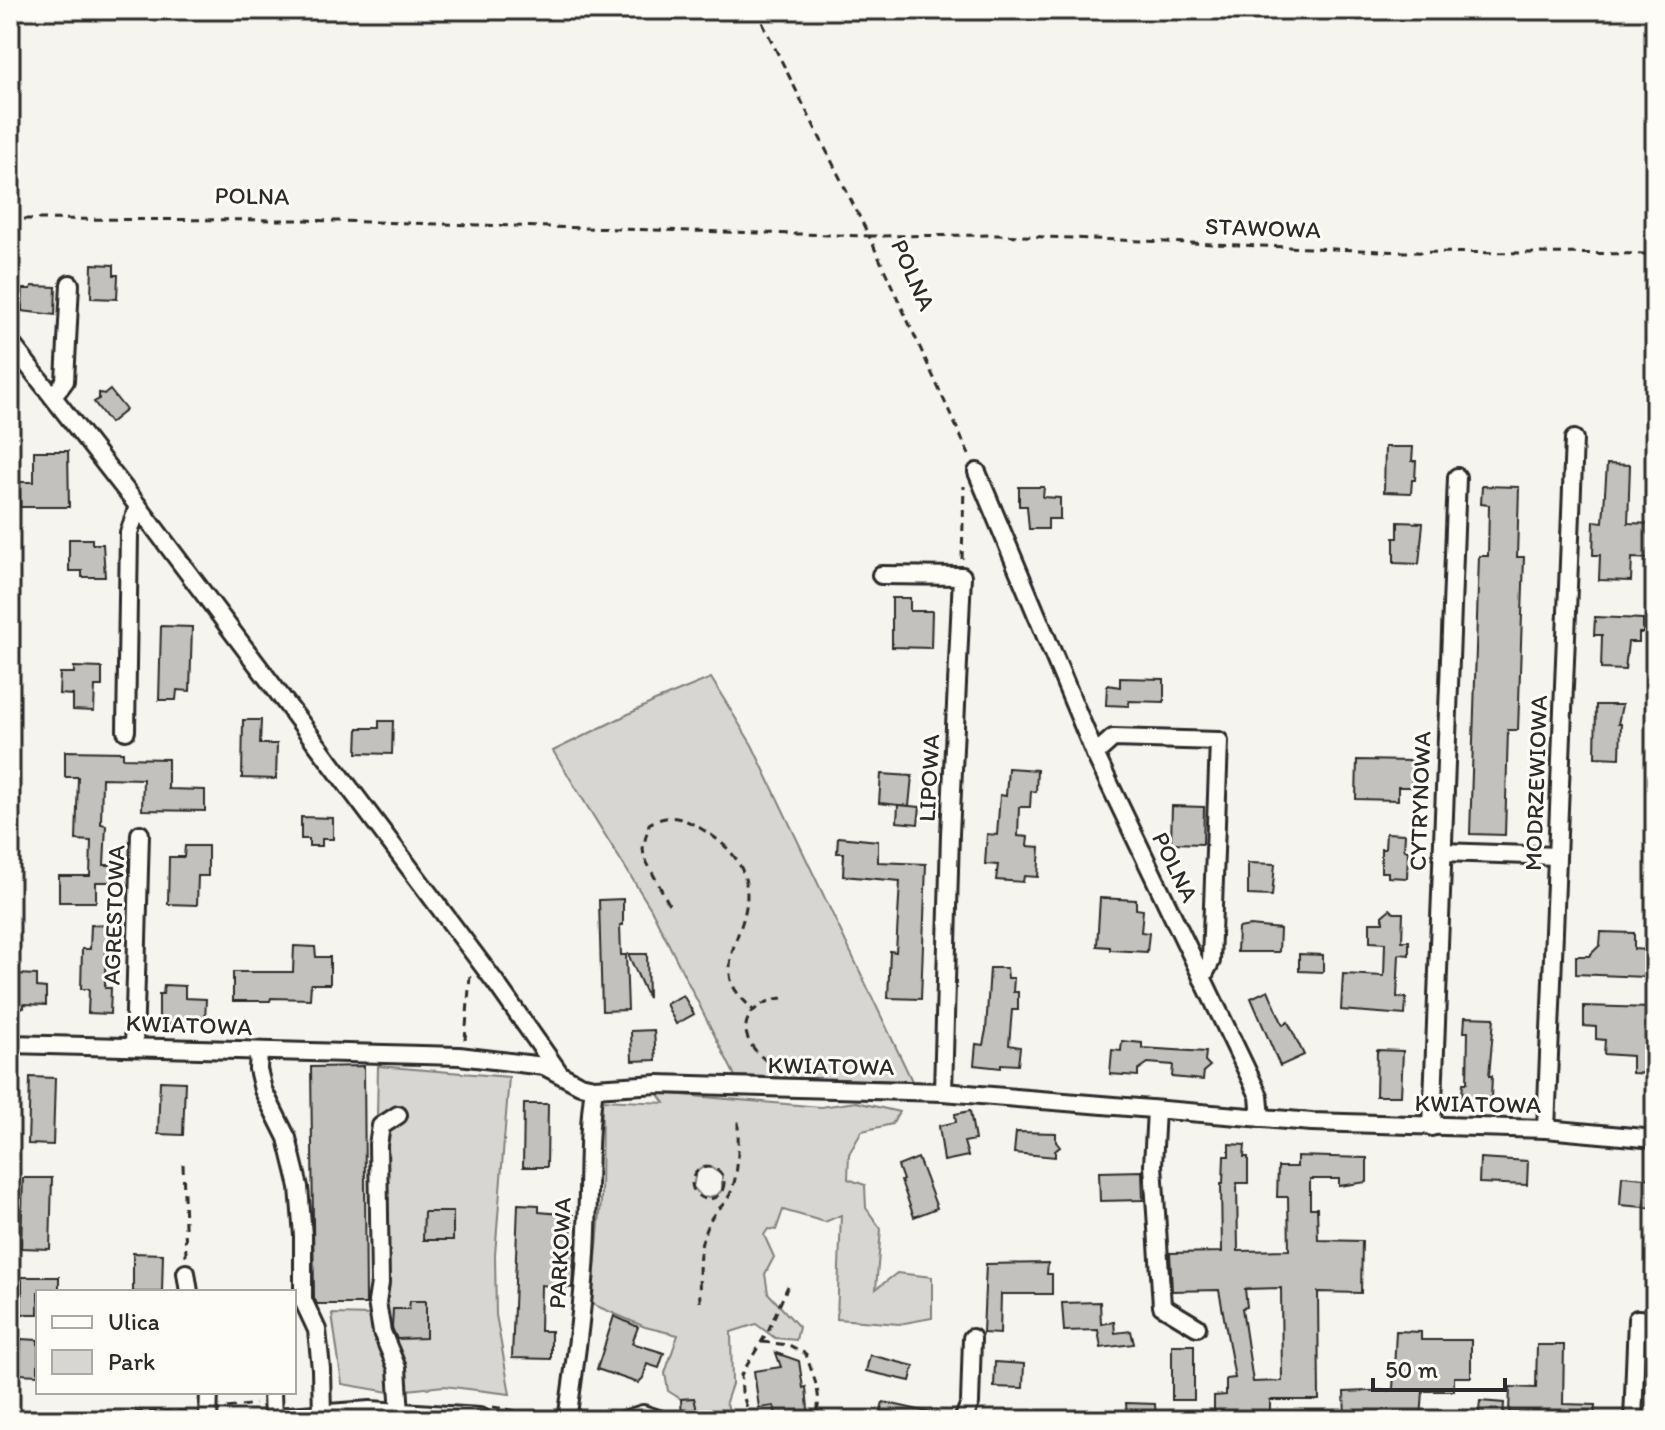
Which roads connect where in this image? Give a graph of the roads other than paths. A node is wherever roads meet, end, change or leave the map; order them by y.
1 (70, 284) dead end
2 (10, 342) edge
3 (53, 397) junction
4 (1574, 439) dead end
5 (977, 472) road end
6 (1457, 477) dead end
7 (138, 506) junction
8 (881, 575) dead end
9 (126, 731) dead end
10 (1095, 754) junction
11 (140, 834) dead end
12 (1442, 852) junction
13 (1557, 856) junction
14 (1202, 978) junction
15 (10, 1044) edge
16 (134, 1047) junction
17 (259, 1051) junction
18 (558, 1071) junction
19 (594, 1088) junction
20 (943, 1092) junction
21 (1156, 1110) junction
22 (398, 1115) dead end
23 (1261, 1118) junction
24 (1432, 1127) junction
25 (1546, 1129) junction
26 (1655, 1139) edge
27 (186, 1273) road end
28 (189, 1290) edge
29 (1655, 1320) edge
30 (1197, 1327) dead end
31 (972, 1338) dead end
32 (209, 1394) edge
33 (272, 1394) edge
34 (400, 1414) junction
35 (318, 1418) edge
36 (208, 1420) edge
37 (274, 1420) edge
38 (479, 1420) edge
39 (567, 1420) edge
40 (624, 1420) edge
41 (661, 1420) edge
42 (963, 1420) edge
43 (1633, 1420) edge

1 - 3 street
2 - 3 street
3 - 7 street
4 - 13 street, MODRZEWIOWA
5 - 10 street, POLNA
6 - 12 street, CYTRYNOWA
7 - 9 street
7 - 18 street
8 - 20 street, LIPOWA
10 - 14 street, POLNA
10 - 14 street
11 - 16 street, AGRESTOWA
12 - 13 street
12 - 24 street, CYTRYNOWA
13 - 25 street, MODRZEWIOWA
14 - 23 street, POLNA
15 - 16 street, KWIATOWA
16 - 17 street, KWIATOWA
17 - 18 street, KWIATOWA
17 - 35 street
18 - 19 street, KWIATOWA
19 - 20 street, KWIATOWA
19 - 39 street, PARKOWA
20 - 21 street, KWIATOWA
21 - 23 street, KWIATOWA
21 - 30 street
22 - 34 street
23 - 24 street, KWIATOWA
24 - 25 street, KWIATOWA
25 - 26 street, KWIATOWA
27 - 28 street
29 - 43 street
31 - 42 street
32 - 36 street
33 - 37 street
34 - 35 main road
34 - 38 main road
35 - 37 main road
40 - 41 street

